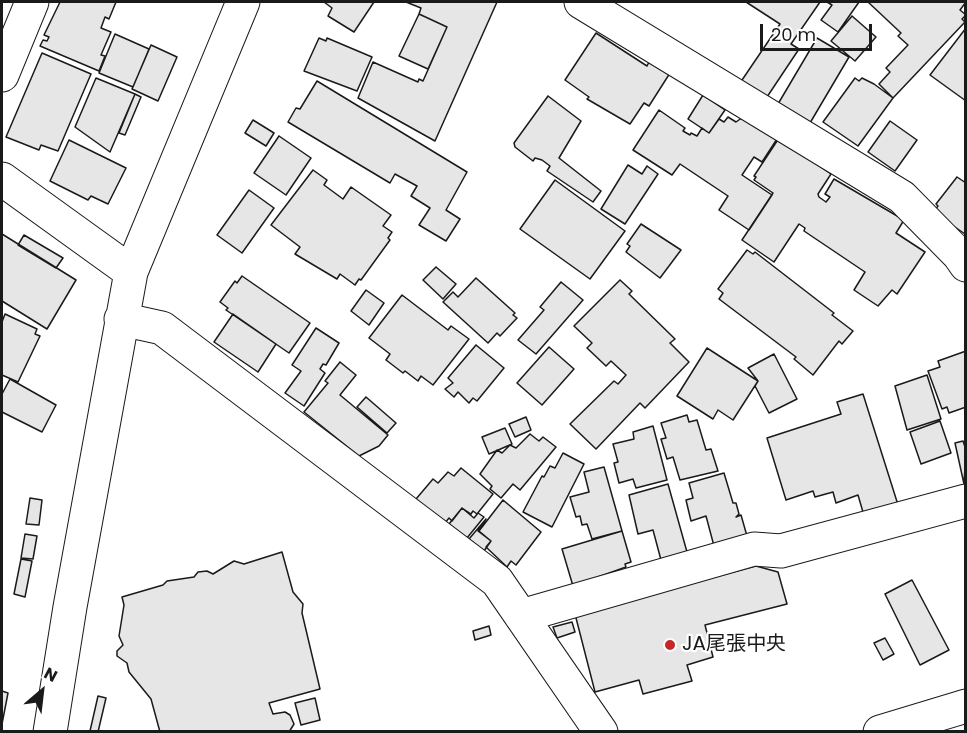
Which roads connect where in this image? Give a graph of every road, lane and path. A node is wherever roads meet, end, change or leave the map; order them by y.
1 (32, 2) edge
2 (243, 2) edge
3 (581, 2) edge
4 (2, 75) edge
5 (2, 179) edge
6 (966, 265) edge
7 (131, 272) junction
8 (121, 319) junction
9 (966, 501) edge
10 (521, 616) junction
11 (966, 706) edge
12 (50, 732) edge
13 (601, 732) edge
14 (880, 732) edge

1 - 4 street
2 - 7 street
3 - 6 street
5 - 7 street
7 - 8 street
8 - 10 street
8 - 12 street
9 - 10 street
10 - 13 street
11 - 14 street

